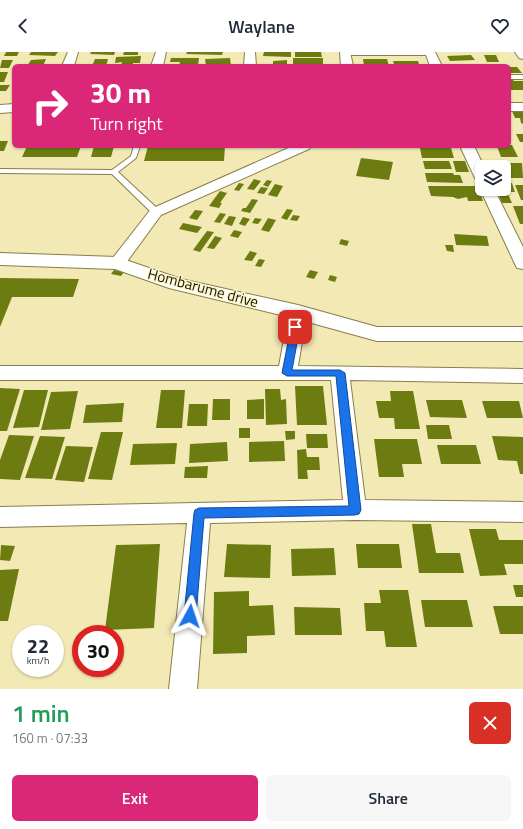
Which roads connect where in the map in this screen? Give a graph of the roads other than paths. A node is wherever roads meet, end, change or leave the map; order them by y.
1 (73, 52) edge
2 (160, 52) edge
3 (250, 52) edge
4 (345, 52) edge
5 (430, 52) edge
6 (520, 52) edge
7 (523, 56) edge
8 (69, 64) edge
9 (157, 64) edge
10 (250, 64) edge
11 (347, 64) edge
12 (435, 64) edge
13 (523, 76) edge
14 (511, 77) edge
15 (511, 107) edge
16 (523, 107) edge
17 (0, 108) edge
18 (12, 108) edge
19 (136, 148) edge
20 (295, 148) edge
21 (468, 148) edge
22 (475, 163) edge
23 (0, 171) edge
24 (114, 172) junction
25 (490, 196) edge
26 (156, 212) junction
27 (0, 259) edge
28 (117, 263) junction
29 (523, 264) edge
30 (298, 312) junction
31 (523, 334) edge
32 (0, 373) edge
33 (287, 373) junction
34 (340, 373) junction
35 (523, 376) edge
36 (355, 510) junction
37 (523, 512) edge
38 (199, 513) junction
39 (0, 517) edge
40 (183, 689) edge

1 - 8 street
2 - 9 street
3 - 10 street
4 - 5 lane
4 - 11 street
5 - 12 street
6 - 7 street
13 - 14 lane
15 - 16 street
17 - 18 street
19 - 24 lane
20 - 26 street
21 - 22 street
23 - 24 lane
24 - 26 lane
25 - 29 street
26 - 28 street
27 - 28 street, Hombarume drive
28 - 30 street, Hombarume drive
30 - 31 street, Hombarume drive
30 - 33 street
32 - 33 street
33 - 34 street
34 - 35 street
34 - 36 street
36 - 37 street
36 - 38 street
38 - 39 street
38 - 40 street

